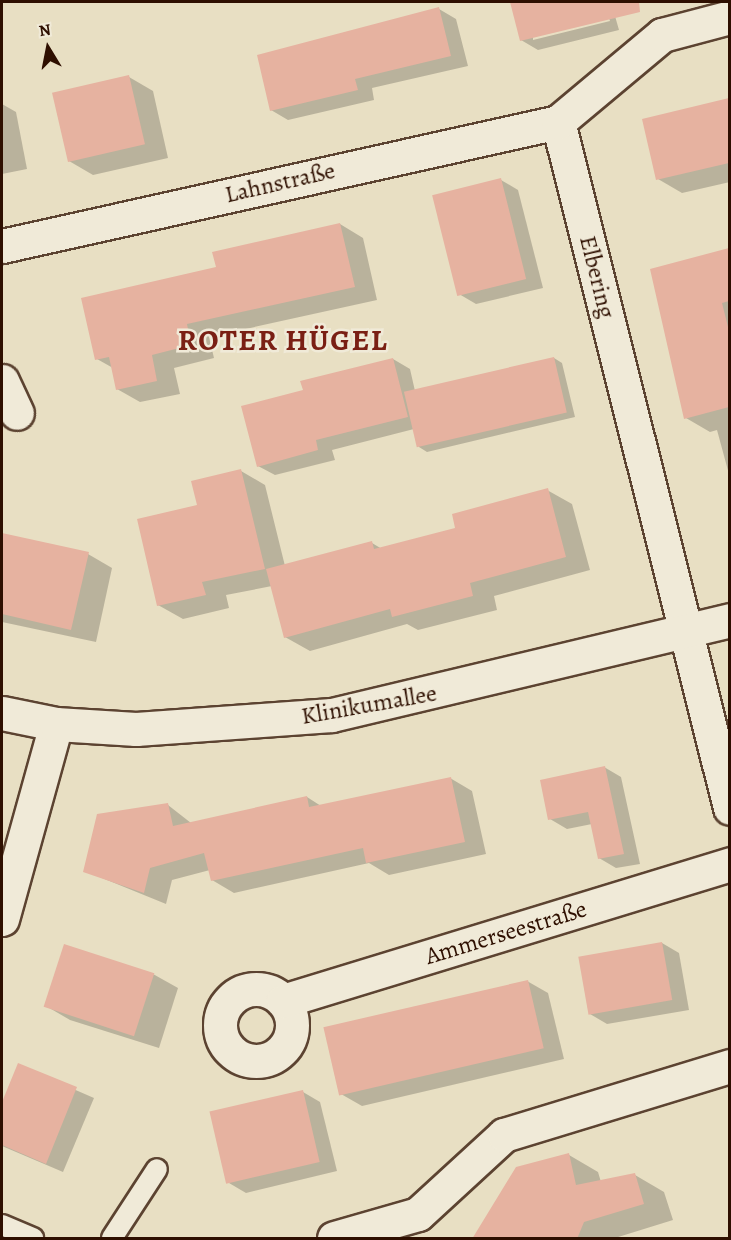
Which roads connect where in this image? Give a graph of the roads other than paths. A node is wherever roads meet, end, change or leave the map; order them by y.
1 (729, 17) edge
2 (558, 122) junction
3 (2, 246) edge
4 (2, 381) edge
5 (17, 413) dead end
6 (729, 620) edge
7 (685, 631) junction
8 (2, 713) edge
9 (56, 724) junction
10 (729, 808) edge
11 (729, 864) edge
12 (2, 919) edge
13 (283, 1001) dead end
14 (729, 1066) edge
15 (157, 1169) dead end
16 (2, 1225) edge
17 (33, 1239) edge
18 (112, 1239) edge
19 (334, 1239) edge

1 - 2 street
2 - 3 street, Lahnstraße
2 - 7 street, Elbering
4 - 5 street
6 - 7 street, Klinikumallee
7 - 9 street, Klinikumallee
7 - 10 street
8 - 9 street, Klinikumallee
9 - 12 street
11 - 13 street, Ammerseestraße
14 - 19 street
15 - 18 lane
16 - 17 lane

